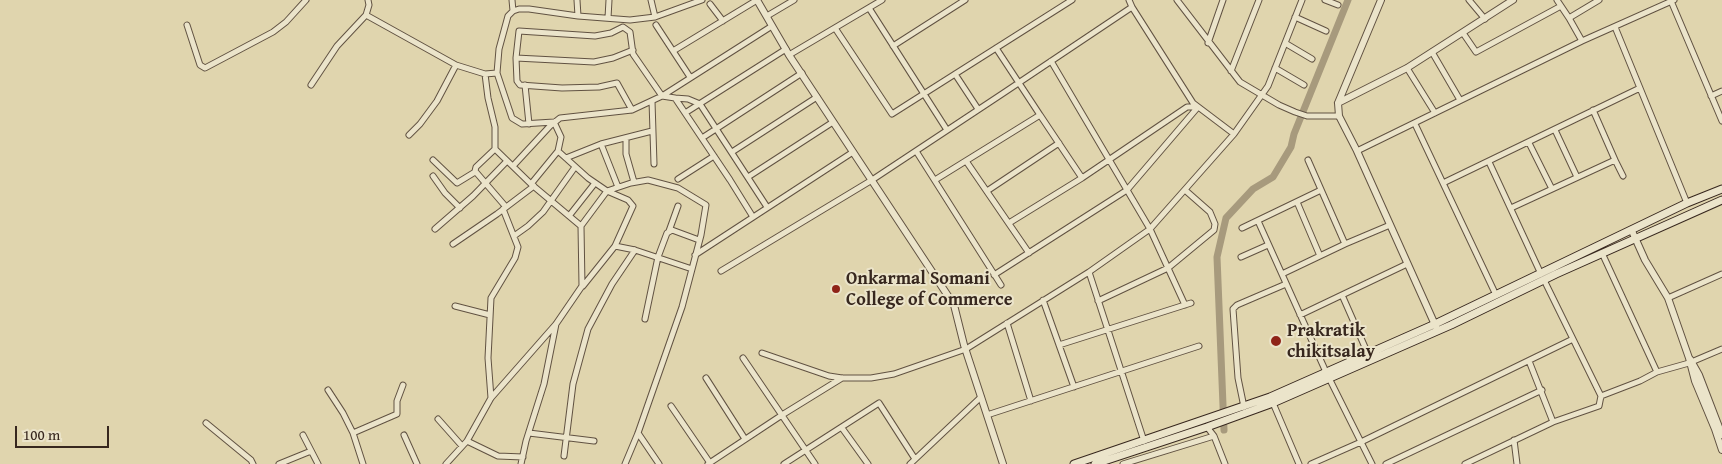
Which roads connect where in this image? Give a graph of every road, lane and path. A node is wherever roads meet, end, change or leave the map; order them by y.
1 (306, 0) edge
2 (368, 0) edge
3 (512, 0) edge
4 (577, 0) edge
5 (609, 0) edge
6 (651, 0) edge
7 (702, 0) edge
8 (757, 0) edge
9 (794, 0) edge
10 (882, 0) edge
11 (965, 0) edge
12 (1072, 0) edge
13 (1129, 0) edge
14 (1177, 0) edge
15 (1222, 0) edge
16 (1259, 0) edge
17 (1302, 0) edge
18 (1325, 0) edge
19 (1381, 0) edge
20 (1469, 0) edge
21 (1513, 0) edge
22 (1557, 0) edge
23 (1599, 0) edge
24 (1672, 1) edge
25 (691, 2) edge
26 (710, 4) dead end
27 (1338, 5) dead end
28 (1561, 6) junction
29 (1132, 7) junction
30 (869, 8) junction
31 (513, 11) junction
32 (366, 15) junction
33 (578, 16) junction
34 (767, 16) junction
35 (655, 17) junction
36 (1295, 17) junction
37 (608, 18) junction
38 (1569, 18) junction
39 (1485, 19) junction
40 (723, 21) junction
41 (186, 25) dead end
42 (656, 25) dead end
43 (772, 26) junction
44 (1615, 27) junction
45 (835, 28) junction
46 (1326, 31) dead end
47 (1463, 33) junction
48 (1582, 41) junction
49 (1208, 43) junction
50 (1285, 43) junction
51 (894, 46) junction
52 (996, 48) junction
53 (633, 50) junction
54 (673, 51) junction
55 (788, 52) junction
56 (1432, 52) junction
57 (516, 58) junction
58 (1312, 58) dead end
59 (1051, 61) junction
60 (456, 65) junction
61 (1275, 68) junction
62 (1407, 68) junction
63 (1230, 71) junction
64 (497, 73) junction
65 (802, 73) junction
66 (485, 74) junction
67 (955, 74) junction
68 (690, 77) junction
69 (1018, 82) junction
70 (311, 85) dead end
71 (525, 85) junction
72 (1304, 86) dead end
73 (1640, 88) junction
74 (1722, 91) edge
75 (924, 94) junction
76 (1261, 95) junction
77 (662, 96) junction
78 (1711, 96) junction
79 (817, 97) junction
80 (675, 98) junction
81 (1460, 100) junction
82 (652, 101) junction
83 (1338, 103) junction
84 (700, 104) junction
85 (1198, 107) junction
86 (978, 109) junction
87 (632, 110) junction
88 (1594, 110) junction
89 (685, 113) junction
90 (1435, 113) junction
91 (1040, 115) junction
92 (1339, 116) junction
93 (557, 120) junction
94 (1722, 121) edge
95 (833, 122) junction
96 (528, 124) junction
97 (1415, 124) junction
98 (717, 128) junction
99 (947, 130) junction
100 (1554, 130) junction
101 (652, 131) junction
102 (1234, 134) junction
103 (409, 135) dead end
104 (626, 138) junction
105 (702, 138) junction
106 (1058, 143) junction
107 (1529, 143) junction
108 (601, 144) junction
109 (494, 149) junction
110 (558, 151) junction
111 (916, 151) junction
112 (1357, 151) junction
113 (732, 152) junction
114 (853, 152) junction
115 (714, 156) junction
116 (566, 158) junction
117 (433, 160) dead end
118 (1109, 160) junction
119 (1308, 160) dead end
120 (1615, 160) junction
121 (507, 161) junction
122 (966, 161) junction
123 (1489, 162) junction
124 (654, 164) dead end
125 (513, 166) junction
126 (575, 166) junction
127 (475, 172) junction
128 (433, 176) dead end
129 (1624, 176) dead end
130 (748, 177) junction
131 (1577, 177) junction
132 (1082, 178) junction
133 (678, 180) dead end
134 (872, 180) junction
135 (934, 180) junction
136 (634, 182) junction
137 (595, 183) junction
138 (1443, 183) junction
139 (485, 184) junction
140 (532, 185) junction
141 (618, 187) junction
142 (1552, 189) junction
143 (1722, 189) edge
144 (1127, 190) junction
145 (1185, 190) junction
146 (1321, 190) junction
147 (607, 191) junction
148 (987, 191) junction
149 (1722, 200) edge
150 (551, 201) junction
151 (1297, 202) junction
152 (1687, 203) junction
153 (678, 206) dead end
154 (768, 207) junction
155 (460, 208) junction
156 (505, 208) junction
157 (1511, 208) junction
158 (569, 216) junction
159 (753, 217) junction
160 (1258, 220) junction
161 (1009, 223) junction
162 (1390, 225) junction
163 (581, 226) junction
164 (1242, 228) dead end
165 (435, 229) dead end
166 (1150, 229) junction
167 (1632, 230) junction
168 (669, 231) junction
169 (514, 236) junction
170 (1636, 238) junction
171 (700, 240) junction
172 (453, 244) dead end
173 (1268, 244) junction
174 (1345, 244) junction
175 (615, 246) junction
176 (635, 250) junction
177 (1029, 253) junction
178 (1602, 254) junction
179 (696, 255) junction
180 (1320, 256) junction
181 (1241, 257) dead end
182 (658, 258) junction
183 (1407, 264) junction
184 (1168, 268) junction
185 (692, 269) junction
186 (721, 271) dead end
187 (1089, 272) junction
188 (1282, 274) junction
189 (1722, 274) edge
190 (994, 275) junction
191 (1542, 277) junction
192 (1286, 284) junction
193 (1001, 285) dead end
194 (582, 286) junction
195 (1342, 295) junction
196 (1496, 295) junction
197 (1668, 298) junction
198 (1044, 300) junction
199 (1098, 301) junction
200 (1191, 303) dead end
201 (1185, 305) junction
202 (455, 306) dead end
203 (1300, 314) junction
204 (490, 315) junction
205 (645, 319) dead end
206 (1007, 323) junction
207 (556, 324) junction
208 (1436, 327) junction
209 (1108, 330) junction
210 (1573, 340) junction
211 (1059, 345) junction
212 (1200, 346) dead end
213 (966, 349) junction
214 (1722, 349) edge
215 (762, 354) dead end
216 (1368, 354) junction
217 (743, 358) dead end
218 (1529, 361) junction
219 (1690, 361) junction
220 (1121, 372) junction
221 (1657, 372) junction
222 (1328, 375) junction
223 (706, 378) dead end
224 (842, 378) junction
225 (403, 385) dead end
226 (1074, 387) junction
227 (328, 390) dead end
228 (1542, 390) junction
229 (1601, 396) junction
230 (981, 397) junction
231 (490, 398) junction
232 (1031, 401) junction
233 (1273, 403) junction
234 (671, 406) dead end
235 (1243, 410) junction
236 (782, 415) junction
237 (987, 415) junction
238 (438, 419) dead end
239 (1553, 422) junction
240 (206, 424) dead end
241 (1209, 424) junction
242 (842, 428) junction
243 (353, 433) junction
244 (529, 433) junction
245 (303, 435) dead end
246 (404, 435) dead end
247 (640, 435) junction
248 (1722, 435) edge
249 (1214, 436) junction
250 (566, 438) junction
251 (745, 440) junction
252 (1514, 440) junction
253 (594, 441) dead end
254 (1144, 441) junction
255 (1361, 442) junction
256 (465, 444) junction
257 (806, 450) junction
258 (1722, 450) edge
259 (311, 451) junction
260 (564, 456) dead end
261 (523, 457) junction
262 (915, 459) junction
263 (1105, 462) edge
264 (253, 464) edge
265 (279, 464) edge
266 (318, 464) edge
267 (363, 464) edge
268 (417, 464) edge
269 (448, 464) edge
270 (521, 464) edge
271 (625, 464) edge
272 (659, 464) edge
273 (709, 464) edge
274 (784, 464) edge
275 (815, 464) edge
276 (868, 464) edge
277 (910, 464) edge
278 (1003, 464) edge
279 (1074, 464) edge
280 (1095, 464) edge
281 (1123, 464) edge
282 (1225, 464) edge
283 (1300, 464) edge
284 (1311, 464) edge
285 (1372, 464) edge
286 (1386, 464) edge
287 (1466, 464) edge
288 (1517, 464) edge

1 - 41 street
2 - 32 street
3 - 31 street
4 - 33 street
5 - 37 street
6 - 35 street
7 - 25 street
8 - 34 street
8 - 40 street
9 - 34 street
10 - 30 street
11 - 51 street
12 - 52 street
13 - 29 street
14 - 49 street
15 - 49 street
16 - 63 street
17 - 36 street
18 - 27 street
19 - 83 street
20 - 39 street
21 - 39 street
22 - 28 street
23 - 38 street
24 - 44 street
24 - 78 street
25 - 35 street
26 - 40 street
28 - 38 street
28 - 47 street
29 - 59 street
29 - 85 street
30 - 45 street
30 - 51 street
31 - 33 street
31 - 64 street
32 - 60 street
32 - 70 street
33 - 37 street
34 - 43 street
35 - 37 street
36 - 46 street
36 - 50 street
38 - 48 street
39 - 47 street
40 - 54 street
42 - 54 street
43 - 55 street
43 - 68 street
44 - 48 street
44 - 73 street
45 - 55 street
45 - 75 street
47 - 56 street
48 - 81 street
49 - 63 street
50 - 58 street
50 - 61 street
51 - 75 street
52 - 67 street
52 - 69 street
53 - 57 street
53 - 57 street
53 - 77 street
54 - 68 street
55 - 65 street
55 - 84 street
56 - 62 street
56 - 81 street
57 - 71 street
59 - 69 street
59 - 118 street
60 - 66 street
60 - 103 street
61 - 72 street
61 - 76 street
62 - 83 street
62 - 90 street
63 - 76 street
64 - 66 street
64 - 96 street
65 - 79 street
65 - 98 street
66 - 109 street
67 - 75 street
67 - 86 street
68 - 77 street
69 - 86 street
69 - 91 street
71 - 87 street
71 - 96 street
73 - 88 street
73 - 152 street
74 - 78 street
75 - 99 street
76 - 92 street
76 - 102 street
77 - 80 street
77 - 82 street
78 - 94 street
79 - 95 street
79 - 113 street
80 - 84 street
80 - 89 street
81 - 90 street
82 - 87 street
82 - 101 street
83 - 92 street
84 - 89 street
84 - 98 street
85 - 102 street
85 - 118 street
85 - 144 street
86 - 99 street
87 - 93 street
88 - 100 street
88 - 120 street
89 - 105 street
90 - 97 street
91 - 106 street
91 - 122 street
92 - 112 street
93 - 96 street
93 - 110 street
93 - 125 street
95 - 114 street
95 - 130 street
97 - 112 street
97 - 138 street
98 - 105 street
98 - 113 street
99 - 111 street
100 - 107 street
100 - 131 street
101 - 104 street
101 - 124 street
102 - 145 street
104 - 108 street
104 - 136 street
105 - 115 street
106 - 132 street
106 - 148 street
107 - 123 street
107 - 142 street
108 - 116 street
108 - 141 street
109 - 121 street
109 - 127 street
110 - 116 street
110 - 140 street
111 - 134 street
111 - 135 street
112 - 162 street
113 - 130 street
114 - 134 street
114 - 154 street
115 - 133 street
115 - 159 street
116 - 126 street
117 - 127 street
118 - 132 street
118 - 144 street
119 - 146 street
120 - 129 street
120 - 131 street
121 - 125 street
121 - 139 street
122 - 135 street
122 - 148 street
123 - 138 street
123 - 157 street
125 - 140 street
126 - 137 street
126 - 150 street
127 - 139 street
128 - 155 street
130 - 154 street
131 - 142 street
132 - 161 street
134 - 186 street
134 - 213 street
135 - 190 street
136 - 141 street
136 - 171 street
137 - 147 street
137 - 158 street
138 - 196 street
139 - 155 street
139 - 156 street
140 - 150 street
140 - 156 street
141 - 147 street
142 - 157 street
143 - 152 main road
144 - 166 street
144 - 177 street
145 - 166 street
145 - 184 street
146 - 151 street
146 - 174 street
147 - 163 street
147 - 175 street
148 - 161 street
149 - 170 main road
150 - 158 street
150 - 169 street
151 - 160 street
151 - 180 street
152 - 167 main road
153 - 168 street
154 - 159 street
155 - 165 street
156 - 169 street
156 - 172 street
157 - 191 street
158 - 163 street
159 - 179 street
160 - 164 street
160 - 173 street
161 - 177 street
162 - 174 street
162 - 183 street
163 - 194 street
166 - 184 street
166 - 187 street
167 - 170 street
167 - 191 main road
168 - 171 street
168 - 182 street
169 - 204 street
170 - 178 main road
170 - 197 street
171 - 179 street
173 - 181 street
173 - 188 street
174 - 180 street
175 - 176 street
175 - 194 street
176 - 182 street
176 - 250 street
177 - 190 street
178 - 191 main road
178 - 221 street
179 - 185 street
180 - 188 street
182 - 185 street
182 - 205 street
183 - 195 street
183 - 208 street
184 - 199 street
184 - 201 street
185 - 247 street
187 - 198 street
187 - 199 street
188 - 192 street
189 - 197 street
190 - 193 street
191 - 196 main road
191 - 208 main road
191 - 210 street
192 - 203 street
192 - 235 street
194 - 207 street
195 - 203 street
195 - 216 street
196 - 208 main road
197 - 219 street
198 - 206 street
198 - 211 street
199 - 209 street
200 - 201 street
201 - 209 street
202 - 204 street
203 - 222 street
204 - 231 street
206 - 213 street
206 - 232 street
207 - 231 street
207 - 244 street
208 - 216 main road
208 - 222 main road
209 - 211 street
209 - 220 street
210 - 218 street
210 - 229 street
211 - 226 street
212 - 220 street
213 - 224 street
213 - 230 street
214 - 219 street
215 - 224 street
216 - 222 main road
217 - 236 street
218 - 228 street
218 - 255 street
219 - 221 street
219 - 248 street
219 - 258 street
220 - 226 street
220 - 254 street
221 - 229 street
222 - 233 main road
222 - 235 main road
222 - 255 street
223 - 251 street
224 - 236 street
225 - 243 street
226 - 232 street
227 - 243 street
228 - 239 street
228 - 286 street
229 - 239 street
230 - 237 street
230 - 262 street
231 - 256 street
232 - 237 street
233 - 235 main road
233 - 283 street
234 - 273 street
235 - 241 main road
236 - 251 street
236 - 257 street
237 - 278 street
238 - 256 street
239 - 252 street
240 - 264 street
241 - 249 street
241 - 254 main road
241 - 263 main road
242 - 257 street
242 - 262 street
242 - 276 street
243 - 267 street
244 - 250 street
244 - 261 street
245 - 259 street
246 - 268 street
247 - 271 street
247 - 272 street
249 - 281 street
249 - 282 street
250 - 253 street
250 - 260 street
251 - 273 street
252 - 287 street
252 - 288 street
254 - 279 main road
255 - 284 street
255 - 285 street
256 - 261 street
256 - 269 street
257 - 274 street
257 - 275 street
259 - 265 street
259 - 266 street
261 - 270 street
262 - 277 street
263 - 280 main road

